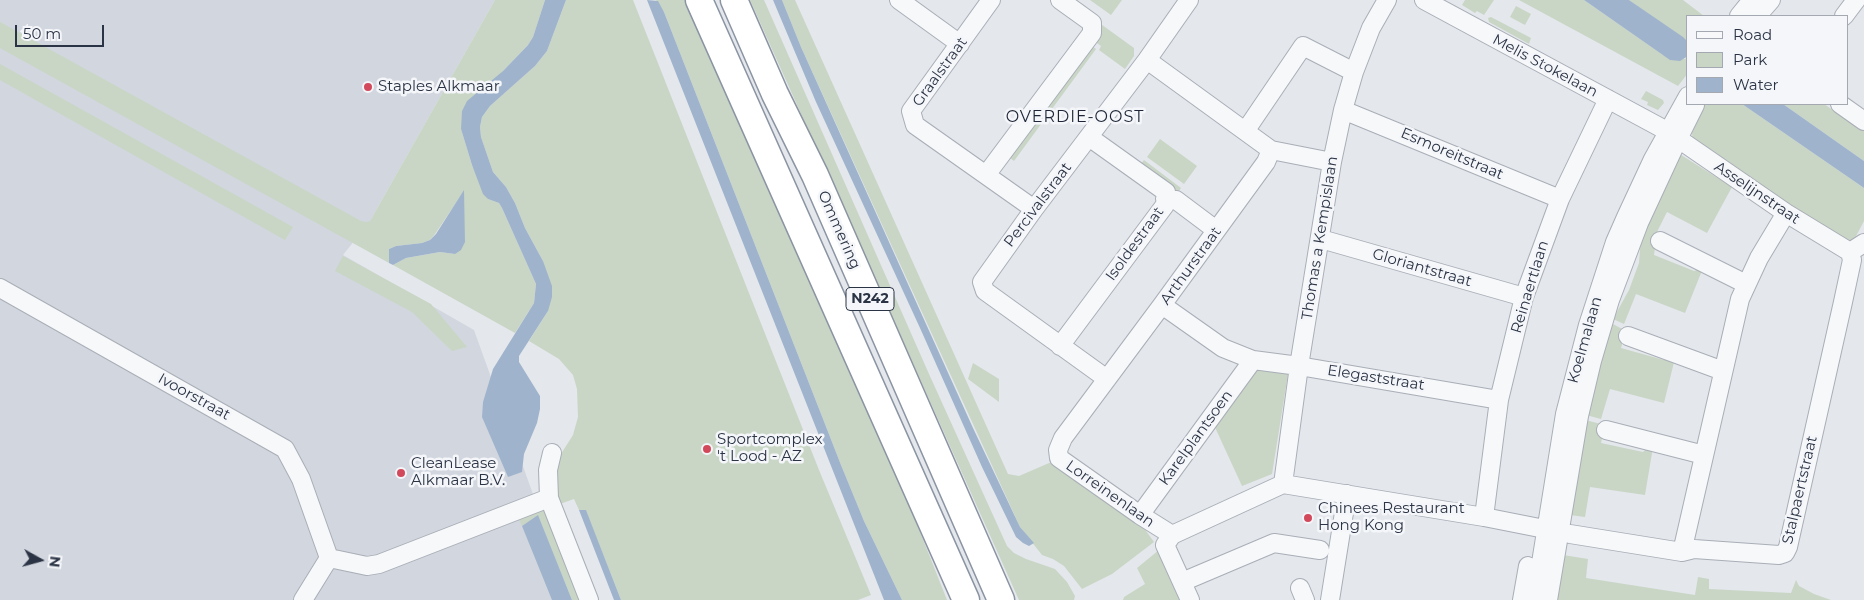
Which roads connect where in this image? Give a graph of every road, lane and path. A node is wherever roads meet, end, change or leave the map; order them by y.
1 (698, 0) edge
2 (734, 0) edge
3 (991, 0) edge
4 (1060, 0) edge
5 (1189, 0) edge
6 (1386, 0) edge
7 (1424, 0) edge
8 (1752, 0) edge
9 (1771, 0) edge
10 (1856, 0) edge
11 (910, 3) edge
12 (1740, 15) edge
13 (1758, 15) edge
14 (1845, 15) edge
15 (960, 44) junction
16 (1147, 60) junction
17 (1354, 72) junction
18 (1608, 99) junction
19 (1686, 101) edge
20 (1695, 105) edge
21 (1841, 105) edge
22 (1343, 110) junction
23 (1864, 121) edge
24 (1246, 130) junction
25 (1672, 135) junction
26 (1089, 137) junction
27 (1271, 150) junction
28 (1332, 162) junction
29 (986, 175) junction
30 (1165, 199) junction
31 (1560, 199) junction
32 (1034, 210) junction
33 (1786, 213) junction
34 (1216, 230) junction
35 (1321, 239) junction
36 (1660, 241) dead end
37 (1853, 248) edge
38 (1746, 284) junction
39 (0, 288) edge
40 (1524, 297) junction
41 (1162, 306) junction
42 (1628, 336) dead end
43 (1060, 346) junction
44 (1253, 360) junction
45 (1299, 366) junction
46 (1723, 371) junction
47 (1106, 379) junction
48 (1499, 400) junction
49 (1606, 430) dead end
50 (552, 453) dead end
51 (1704, 455) junction
52 (1283, 484) junction
53 (1347, 494) junction
54 (549, 498) junction
55 (1140, 515) junction
56 (1484, 516) junction
57 (1548, 528) junction
58 (1172, 535) junction
59 (1320, 550) dead end
60 (1682, 552) junction
61 (329, 558) junction
62 (1182, 582) junction
63 (303, 600) edge
64 (588, 600) edge
65 (966, 600) edge
66 (1001, 600) edge
67 (1190, 600) edge
68 (1330, 600) edge
69 (1522, 600) edge
70 (1535, 600) edge
71 (1548, 600) edge

1 - 65 highway, N242
2 - 66 highway, Ommering / N242
3 - 15 street, Graalstraat
4 - 29 street
5 - 16 street, Percivalstraat
6 - 17 street, Thomas a Kempislaan
7 - 18 street, Melis Stokelaan
8 - 12 street
9 - 13 street
10 - 14 street
11 - 15 street
15 - 29 street, Graalstraat
16 - 24 street
16 - 26 street, Percivalstraat
17 - 22 street, Thomas a Kempislaan
17 - 24 street
18 - 25 street, Melis Stokelaan
18 - 31 street, Reinaertlaan
19 - 25 street, Koelmalaan
20 - 25 street, Koelmalaan
21 - 23 street
22 - 28 street, Thomas a Kempislaan
22 - 31 street, Esmoreitstraat
24 - 27 street
25 - 33 street, Asselijnstraat
25 - 57 street, Koelmalaan
26 - 30 street, Isoldestraat
26 - 32 street, Percivalstraat
27 - 28 street
27 - 34 street, Arthurstraat
28 - 35 street, Thomas a Kempislaan
29 - 32 street, Graalstraat
30 - 34 street
30 - 43 street, Isoldestraat
31 - 40 street, Reinaertlaan
32 - 43 street, Percivalstraat
33 - 37 street, Asselijnstraat
33 - 38 street
34 - 41 street, Arthurstraat
35 - 40 street, Gloriantstraat
35 - 45 street, Thomas a Kempislaan
36 - 38 street
37 - 60 street, Stalpaertstraat
38 - 46 street
39 - 61 street, Ivoorstraat
40 - 48 street, Reinaertlaan
41 - 44 street, Elegaststraat
41 - 47 street, Arthurstraat
42 - 46 street
43 - 47 street, Percivalstraat
44 - 45 street, Elegaststraat
44 - 55 street, Karelplantsoen
45 - 48 street, Elegaststraat
45 - 52 street, Thomas a Kempislaan
46 - 51 street
47 - 55 street, Lorreinenlaan
48 - 56 street, Reinaertlaan
49 - 51 street
50 - 54 street
51 - 60 street
52 - 53 street, Stalpaertstraat
52 - 58 street
53 - 56 street, Stalpaertstraat
53 - 68 street
54 - 61 street
54 - 64 street
55 - 58 street, Lorreinenlaan
56 - 57 street, Stalpaertstraat
57 - 60 street, Stalpaertstraat
57 - 69 street, Koelmalaan
57 - 70 street, Koelmalaan
57 - 71 street, Koelmalaan
58 - 62 street, Lorreinenlaan
59 - 62 street
61 - 63 street
62 - 67 street, Lorreinenlaan

